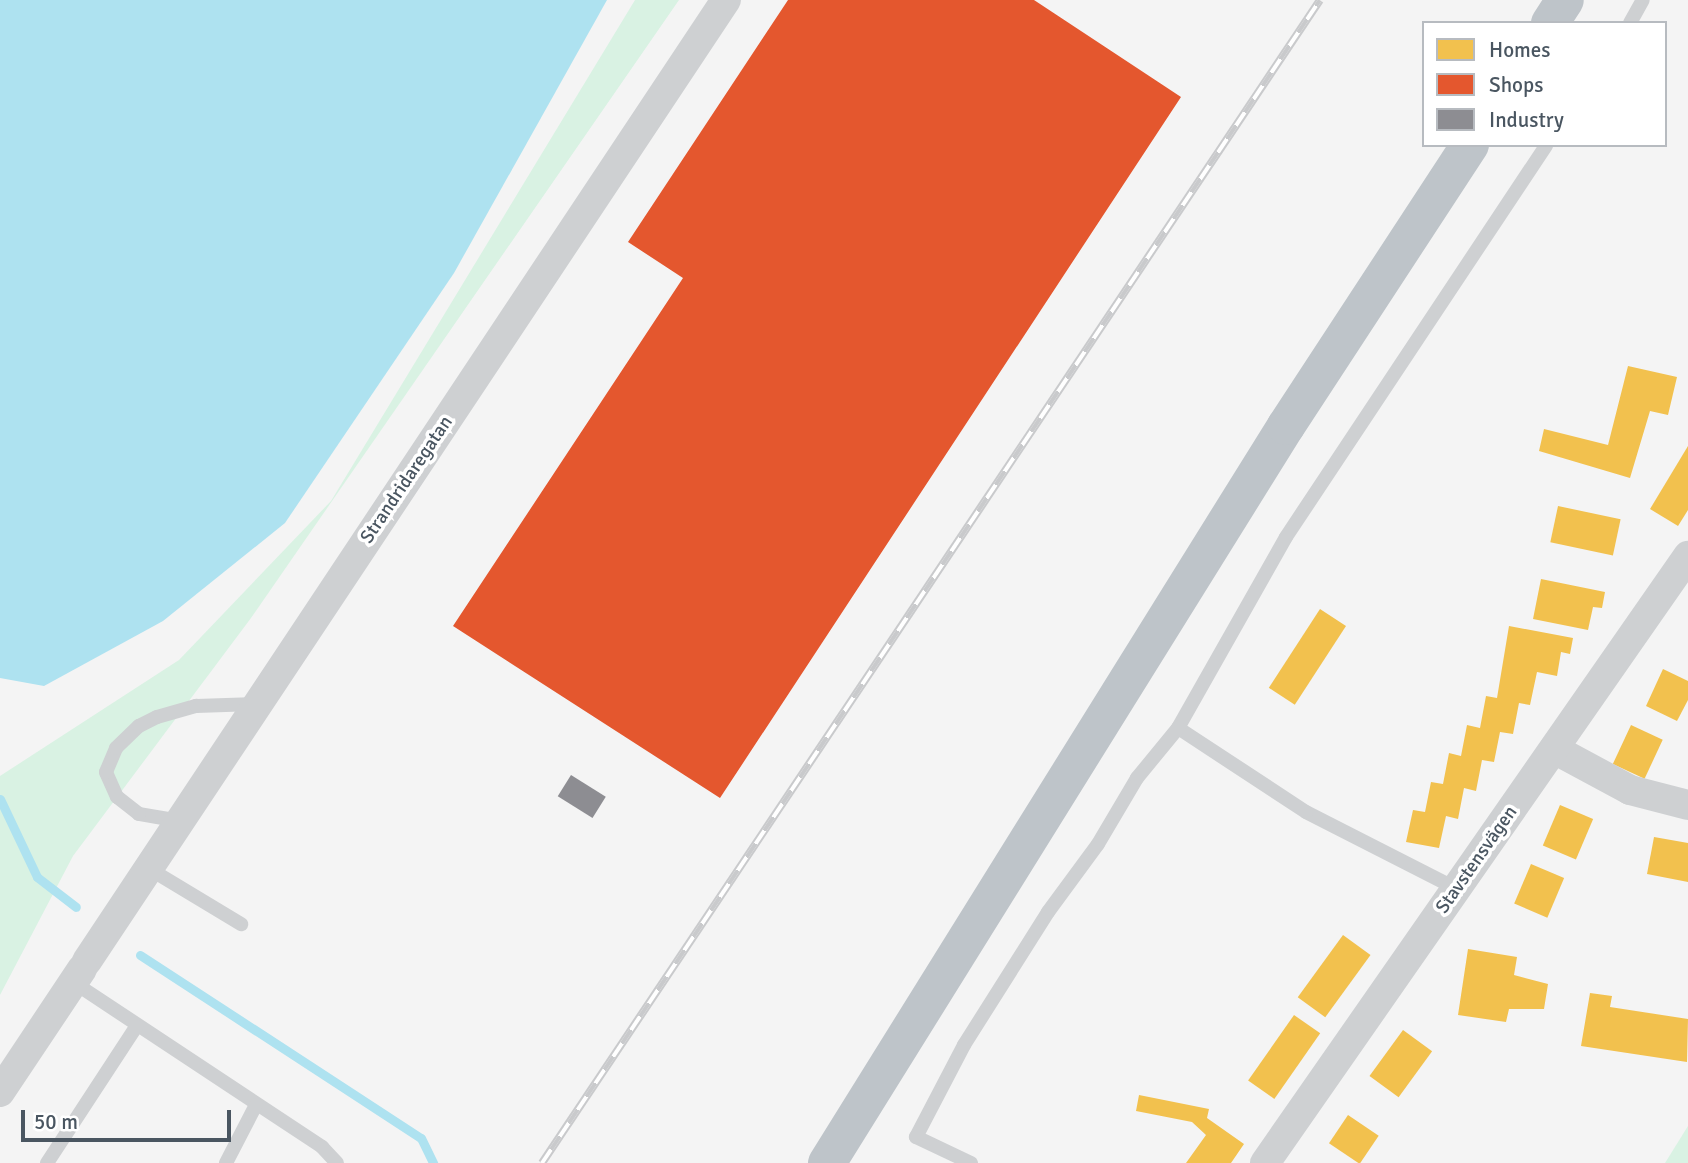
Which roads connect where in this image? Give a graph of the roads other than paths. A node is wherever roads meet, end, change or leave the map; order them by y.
1 (726, 0) edge
2 (1565, 0) edge
3 (1643, 0) edge
4 (1551, 21) edge
5 (1631, 21) edge
6 (1469, 147) edge
7 (1545, 147) edge
8 (1688, 556) edge
9 (258, 704) junction
10 (1178, 728) junction
11 (1555, 749) junction
12 (1688, 805) edge
13 (180, 821) junction
14 (148, 868) junction
15 (1457, 889) junction
16 (241, 924) dead end
17 (80, 971) junction
18 (136, 1027) junction
19 (890, 1058) junction
20 (0, 1092) edge
21 (256, 1105) junction
22 (322, 1147) junction
23 (47, 1163) edge
24 (226, 1163) edge
25 (316, 1163) edge
26 (337, 1163) edge
27 (816, 1163) edge
28 (827, 1163) edge
29 (971, 1163) edge
30 (1265, 1163) edge

1 - 9 street, Strandridaregatan
2 - 4 highway
3 - 5 lane
6 - 19 highway
7 - 10 lane
8 - 11 street, Stavstensvägen
9 - 13 street, Strandridaregatan
9 - 13 lane
10 - 15 lane
10 - 29 lane
11 - 12 street
11 - 15 street, Stavstensvägen
13 - 14 street, Strandridaregatan
14 - 16 lane
14 - 17 street, Strandridaregatan
15 - 30 street, Stavstensvägen
17 - 18 lane
17 - 20 street, Strandridaregatan
18 - 21 lane
18 - 23 lane
19 - 27 highway
19 - 28 highway
21 - 22 lane
21 - 24 lane
22 - 25 lane
22 - 26 lane

